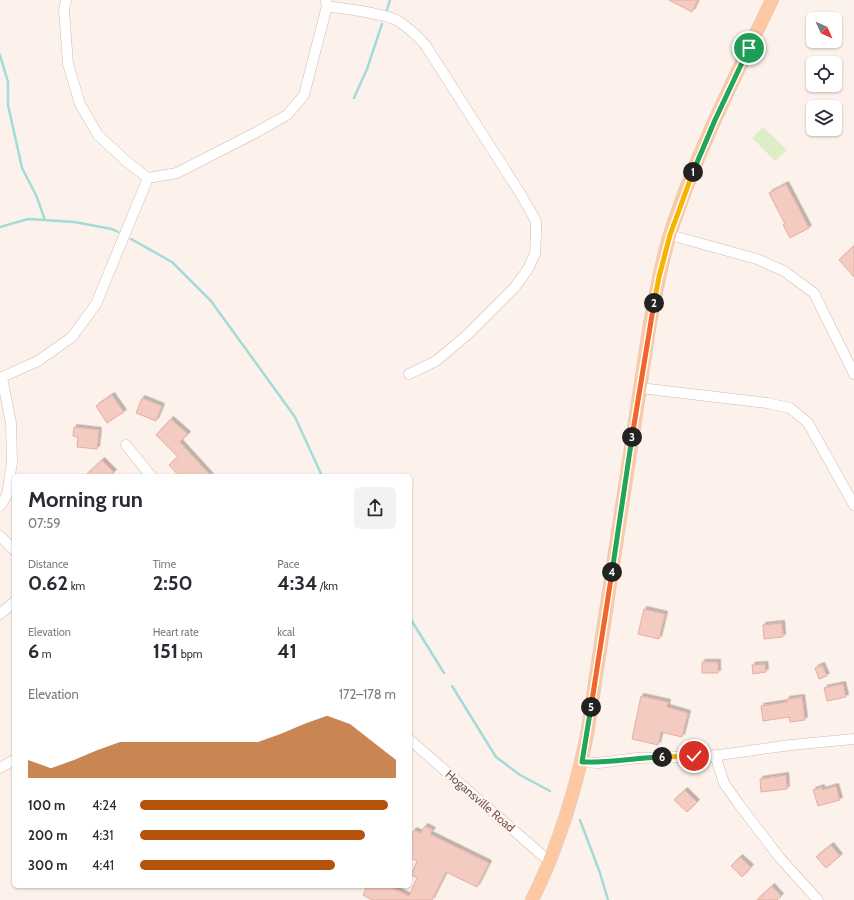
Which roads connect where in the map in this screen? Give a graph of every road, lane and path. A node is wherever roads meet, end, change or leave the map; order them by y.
1 (66, 0) edge
2 (772, 0) edge
3 (327, 3) edge
4 (148, 178) junction
5 (670, 235) junction
6 (409, 374) dead end
7 (854, 374) edge
8 (1, 378) edge
9 (640, 388) junction
10 (126, 445) dead end
11 (146, 474) edge
12 (854, 505) edge
13 (0, 506) edge
14 (0, 536) edge
15 (12, 548) edge
16 (12, 604) edge
17 (0, 614) edge
18 (854, 739) edge
19 (412, 742) edge
20 (715, 755) junction
21 (12, 761) edge
22 (582, 762) junction
23 (0, 768) edge
24 (550, 862) junction
25 (532, 900) edge
26 (818, 900) edge

1 - 4 street
2 - 5 main road
3 - 4 street
3 - 6 street
4 - 8 street
5 - 7 street
5 - 9 main road
8 - 13 street
9 - 12 street
9 - 22 main road
10 - 11 street
14 - 15 street
16 - 17 street
18 - 20 street
19 - 24 street, Hogansville Road
20 - 22 street
20 - 26 street
21 - 23 street
22 - 24 main road
24 - 25 main road

